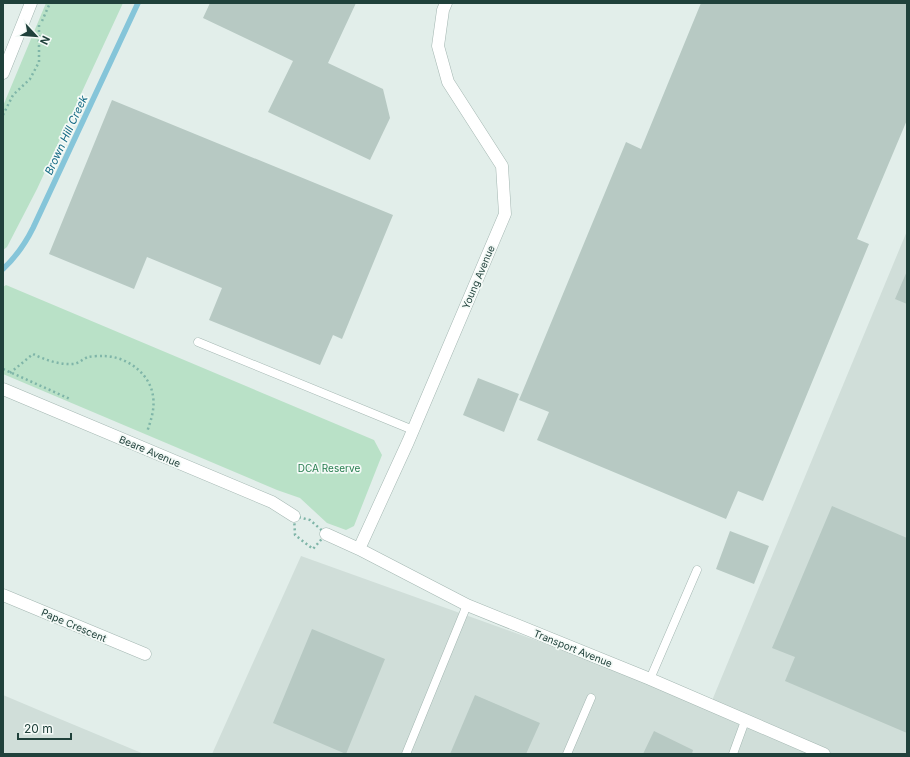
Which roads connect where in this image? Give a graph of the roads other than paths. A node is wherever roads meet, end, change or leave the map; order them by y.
1 (31, 3) edge
2 (446, 3) edge
3 (3, 73) edge
4 (198, 342) dead end
5 (3, 389) edge
6 (413, 430) junction
7 (294, 516) road end
8 (326, 534) road end
9 (359, 549) junction
10 (697, 570) dead end
11 (3, 595) edge
12 (468, 605) junction
13 (144, 654) dead end
14 (650, 679) junction
15 (591, 698) dead end
16 (746, 721) junction
17 (406, 754) edge
18 (567, 754) edge
19 (733, 754) edge
20 (824, 754) edge

1 - 3 street
2 - 6 street, Young Avenue
4 - 6 lane
5 - 7 street, Beare Avenue
6 - 9 street, Young Avenue
8 - 9 street, Transport Avenue
9 - 12 street, Transport Avenue
10 - 14 lane
11 - 13 street, Pape Crescent
12 - 14 street, Transport Avenue
12 - 17 lane
14 - 16 street, Transport Avenue
15 - 18 lane
16 - 19 lane
16 - 20 street, Transport Avenue

